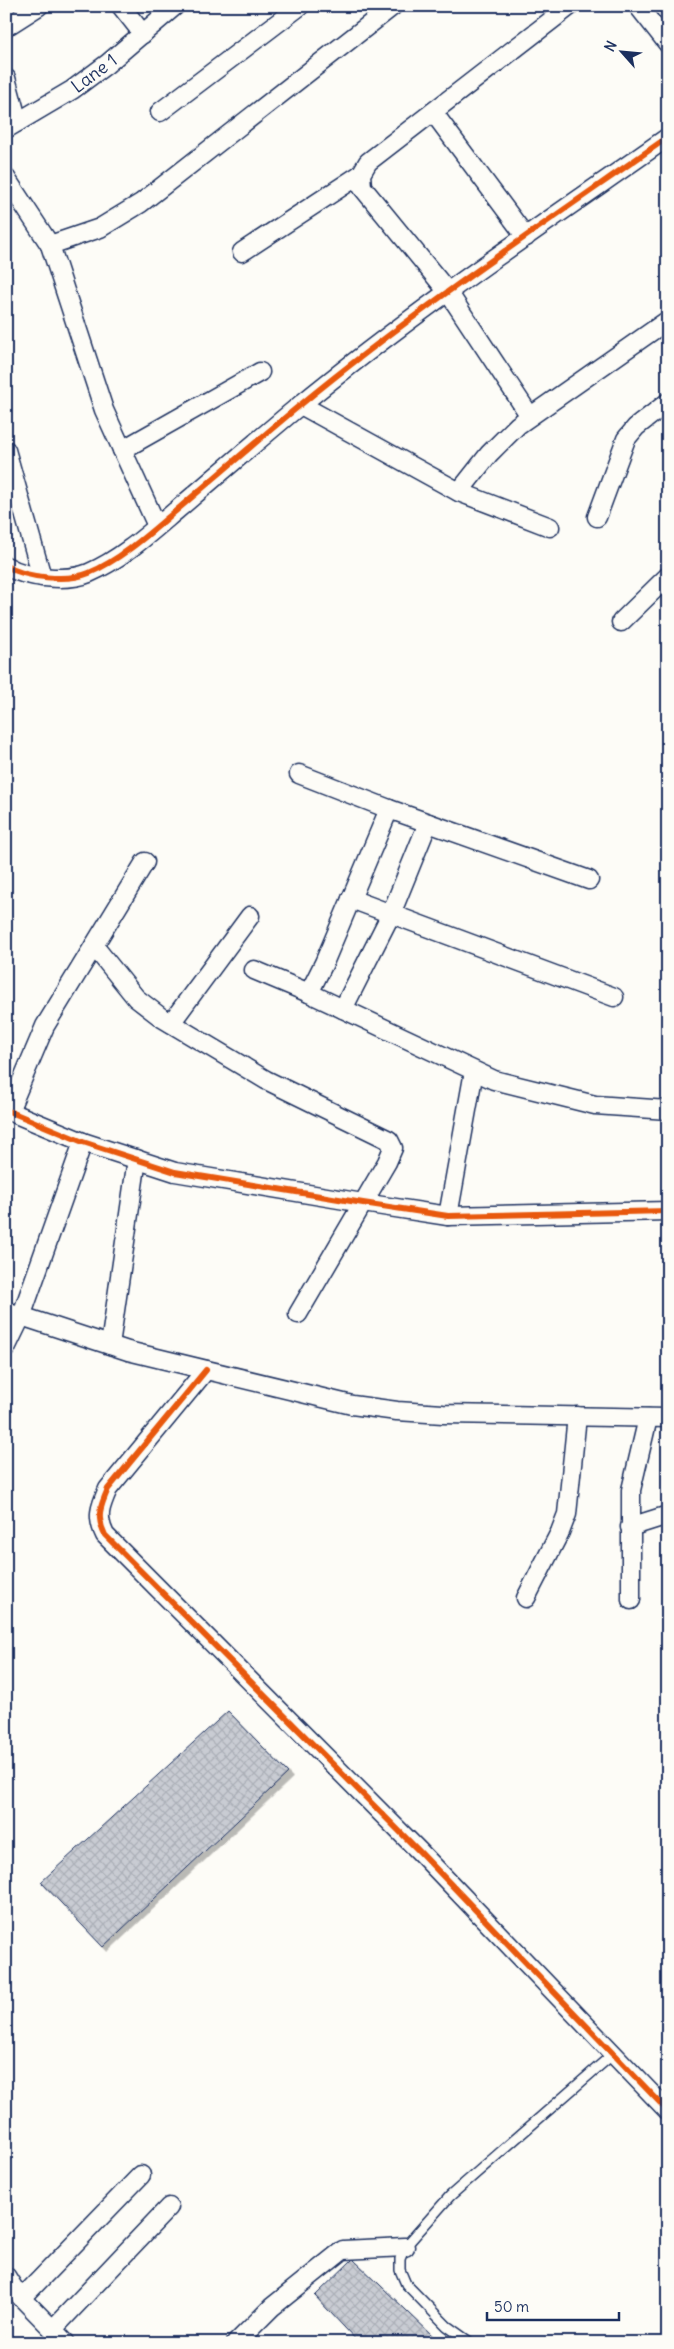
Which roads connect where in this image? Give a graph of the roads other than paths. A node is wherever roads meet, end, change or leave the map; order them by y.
1 (39, 6) edge
2 (121, 6) edge
3 (175, 6) edge
4 (300, 6) edge
5 (393, 6) edge
6 (570, 6) edge
7 (638, 6) edge
8 (6, 27) edge
9 (143, 34) junction
10 (668, 44) edge
11 (6, 78) edge
12 (160, 112) dead end
13 (433, 112) junction
14 (12, 125) edge
15 (668, 137) edge
16 (360, 174) junction
17 (6, 178) edge
18 (526, 237) junction
19 (50, 245) junction
20 (242, 252) dead end
21 (448, 292) junction
22 (668, 320) edge
23 (260, 372) dead end
24 (668, 402) edge
25 (301, 405) junction
26 (530, 416) junction
27 (6, 450) edge
28 (122, 450) junction
29 (459, 492) junction
30 (597, 517) dead end
31 (157, 526) junction
32 (550, 527) dead end
33 (6, 566) edge
34 (668, 576) edge
35 (42, 577) junction
36 (621, 622) dead end
37 (299, 774) dead end
38 (389, 809) junction
39 (428, 823) junction
40 (145, 862) dead end
41 (589, 880) dead end
42 (350, 899) junction
43 (391, 914) junction
44 (250, 916) dead end
45 (94, 946) junction
46 (254, 970) dead end
47 (309, 993) junction
48 (614, 997) dead end
49 (344, 1009) junction
50 (171, 1023) junction
51 (474, 1071) junction
52 (668, 1110) edge
53 (8, 1111) edge
54 (83, 1142) junction
55 (137, 1160) junction
56 (363, 1203) junction
57 (668, 1212) edge
58 (448, 1216) junction
59 (14, 1314) edge
60 (298, 1314) dead end
61 (110, 1345) junction
62 (6, 1348) edge
63 (206, 1370) junction
64 (577, 1416) junction
65 (648, 1418) junction
66 (668, 1418) edge
67 (668, 1515) edge
68 (630, 1527) junction
69 (526, 1598) dead end
70 (631, 1600) dead end
71 (614, 2054) junction
72 (668, 2111) edge
73 (140, 2175) dead end
74 (169, 2207) dead end
75 (406, 2247) junction
76 (6, 2276) edge
77 (22, 2298) junction
78 (53, 2329) junction
79 (66, 2343) edge
80 (236, 2343) edge
81 (471, 2343) edge

1 - 8 street
2 - 9 street
3 - 9 street, Lane 1
4 - 12 street
5 - 19 street
6 - 13 street
7 - 10 street
9 - 14 street, Lane 1
11 - 14 street
13 - 16 street
13 - 18 street
15 - 18 street
16 - 20 street
16 - 21 street
17 - 19 street
18 - 21 street
19 - 28 street
21 - 25 street
21 - 26 street
22 - 26 street
23 - 28 street
24 - 30 street
25 - 29 street
25 - 31 street
26 - 29 street
27 - 35 street
28 - 31 street
29 - 32 street
31 - 35 street
33 - 35 street
34 - 36 street
37 - 38 street
38 - 39 street
38 - 42 street
39 - 41 street
39 - 43 street
40 - 45 street
42 - 43 street
42 - 47 street
43 - 48 street
43 - 49 street
44 - 50 street
45 - 50 street
45 - 53 street
46 - 47 street
47 - 49 street
49 - 51 street
50 - 56 street
51 - 52 street
51 - 58 street
53 - 54 street
54 - 55 street
54 - 59 street
55 - 56 street
55 - 61 street
56 - 58 street
56 - 60 street
57 - 58 street
59 - 61 street
59 - 62 street
61 - 63 street
63 - 64 street
63 - 71 street
64 - 65 street
64 - 69 street
65 - 66 street
65 - 68 street
67 - 68 street
68 - 70 street
71 - 72 street
71 - 75 lane
73 - 77 street
74 - 78 street
75 - 80 street
75 - 81 lane
76 - 77 street
77 - 78 street
78 - 79 street

